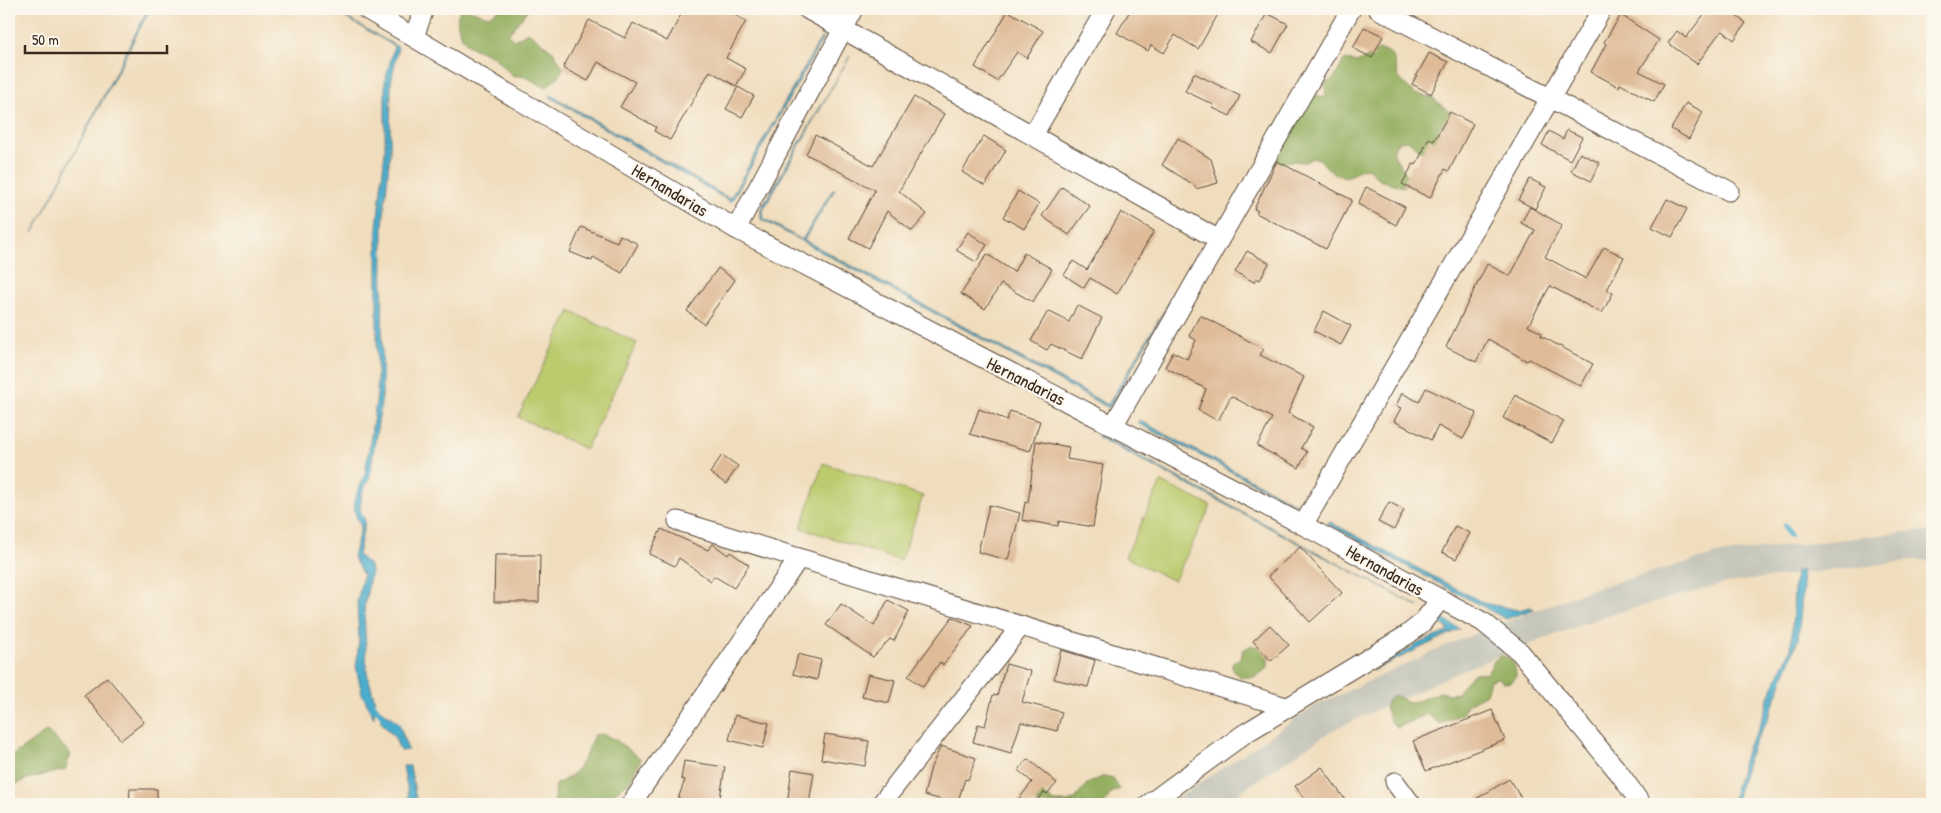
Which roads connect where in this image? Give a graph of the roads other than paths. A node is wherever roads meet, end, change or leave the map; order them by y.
1 (366, 9) edge
2 (424, 9) edge
3 (806, 9) edge
4 (854, 9) edge
5 (1106, 9) edge
6 (1351, 9) edge
7 (1378, 9) edge
8 (1602, 9) edge
9 (843, 29) junction
10 (414, 37) junction
11 (1549, 98) junction
12 (1032, 135) junction
13 (1729, 191) dead end
14 (736, 229) junction
15 (1219, 240) junction
16 (1113, 426) junction
17 (678, 521) dead end
18 (1303, 525) junction
19 (799, 558) junction
20 (1440, 600) junction
21 (1021, 626) junction
22 (1286, 707) junction
23 (1395, 782) dead end
24 (631, 804) edge
25 (881, 804) edge
26 (1149, 804) edge
27 (1411, 804) edge
28 (1641, 804) edge

1 - 10 street, Hernandarias
2 - 10 street
3 - 9 street
4 - 9 street
5 - 12 street
6 - 15 street
7 - 11 street
8 - 11 street
9 - 12 street
9 - 14 street
10 - 14 street, Hernandarias
11 - 13 street
11 - 18 street
12 - 15 street
14 - 16 street, Hernandarias
15 - 16 street
16 - 18 street, Hernandarias
17 - 19 street
18 - 20 street, Hernandarias
19 - 21 street
19 - 24 street
20 - 22 street
20 - 28 street, Hernandarias
21 - 22 street
21 - 25 street
22 - 26 street
23 - 27 street

